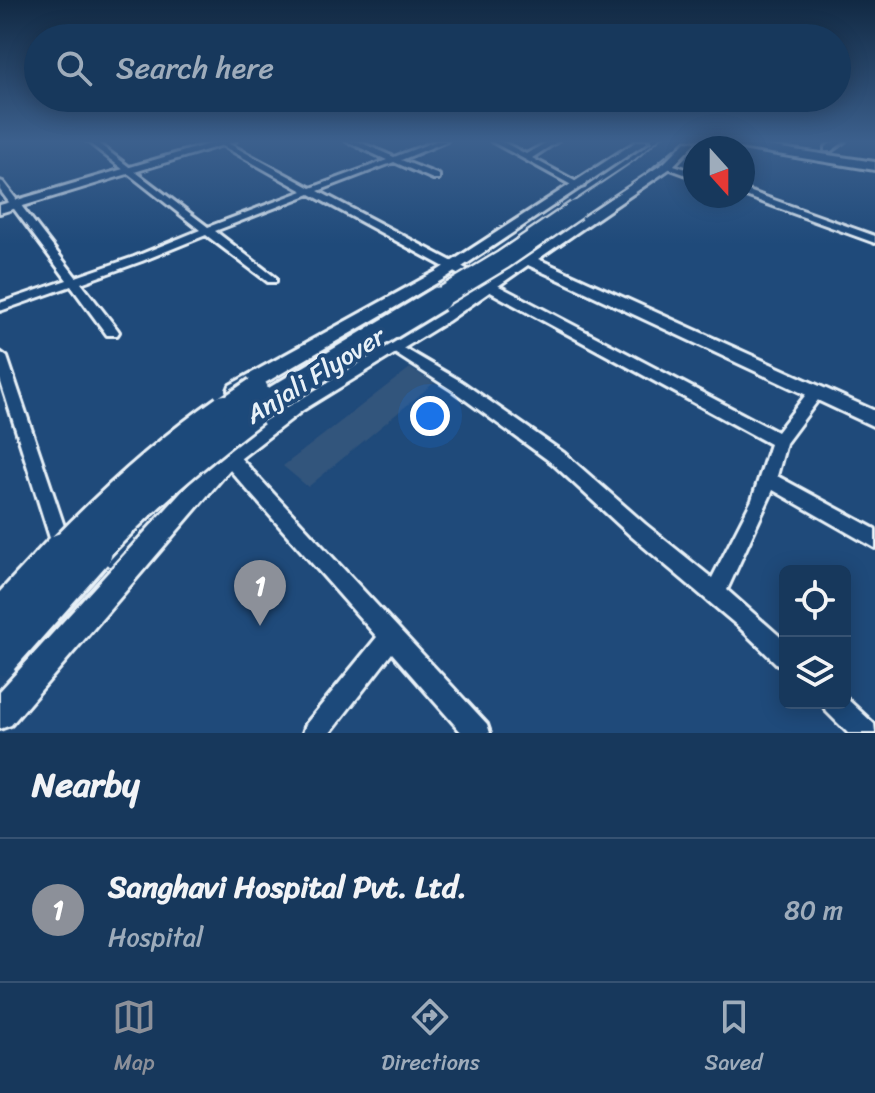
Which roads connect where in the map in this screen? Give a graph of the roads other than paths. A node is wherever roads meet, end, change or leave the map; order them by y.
1 (117, 175) edge
2 (137, 175) edge
3 (283, 175) edge
4 (353, 175) edge
5 (432, 175) edge
6 (559, 175) edge
7 (595, 175) edge
8 (609, 175) edge
9 (628, 175) edge
10 (639, 175) edge
11 (436, 177) dead end
12 (0, 184) edge
13 (580, 186) junction
14 (311, 191) junction
15 (755, 196) edge
16 (18, 204) junction
17 (0, 209) edge
18 (209, 230) junction
19 (875, 240) edge
20 (526, 259) junction
21 (451, 268) junction
22 (272, 280) dead end
23 (73, 281) junction
24 (486, 287) junction
25 (0, 307) edge
26 (112, 332) dead end
27 (392, 347) junction
28 (0, 357) edge
29 (3, 378) edge
30 (816, 392) junction
31 (875, 419) edge
32 (779, 441) junction
33 (228, 456) junction
34 (768, 479) junction
35 (59, 538) junction
36 (875, 539) edge
37 (715, 593) junction
38 (0, 596) edge
39 (0, 619) edge
40 (390, 638) junction
41 (779, 651) edge
42 (0, 657) edge
43 (840, 709) edge
44 (0, 714) edge
45 (315, 733) edge
46 (478, 733) edge
47 (865, 733) edge

1 - 16 street
2 - 18 street
3 - 14 street
4 - 14 street
5 - 11 street
6 - 13 street
7 - 13 street
8 - 39 main road, Anjali Flyover, bridge
9 - 42 main road, Anjali Flyover, bridge
10 - 20 street
12 - 16 street
13 - 21 street
14 - 18 street
14 - 21 street
15 - 19 street
16 - 17 street
16 - 23 street
18 - 22 street
18 - 23 street
20 - 24 street
20 - 30 street
21 - 24 street
21 - 35 street
23 - 25 street
23 - 26 street
24 - 27 street
24 - 32 street
27 - 33 street
27 - 37 street
28 - 29 street
29 - 35 street
30 - 31 street
30 - 32 street
32 - 34 street
33 - 40 street
33 - 44 street
34 - 36 street
34 - 37 street
35 - 38 street
37 - 41 street
40 - 45 street
40 - 46 street
43 - 47 street

